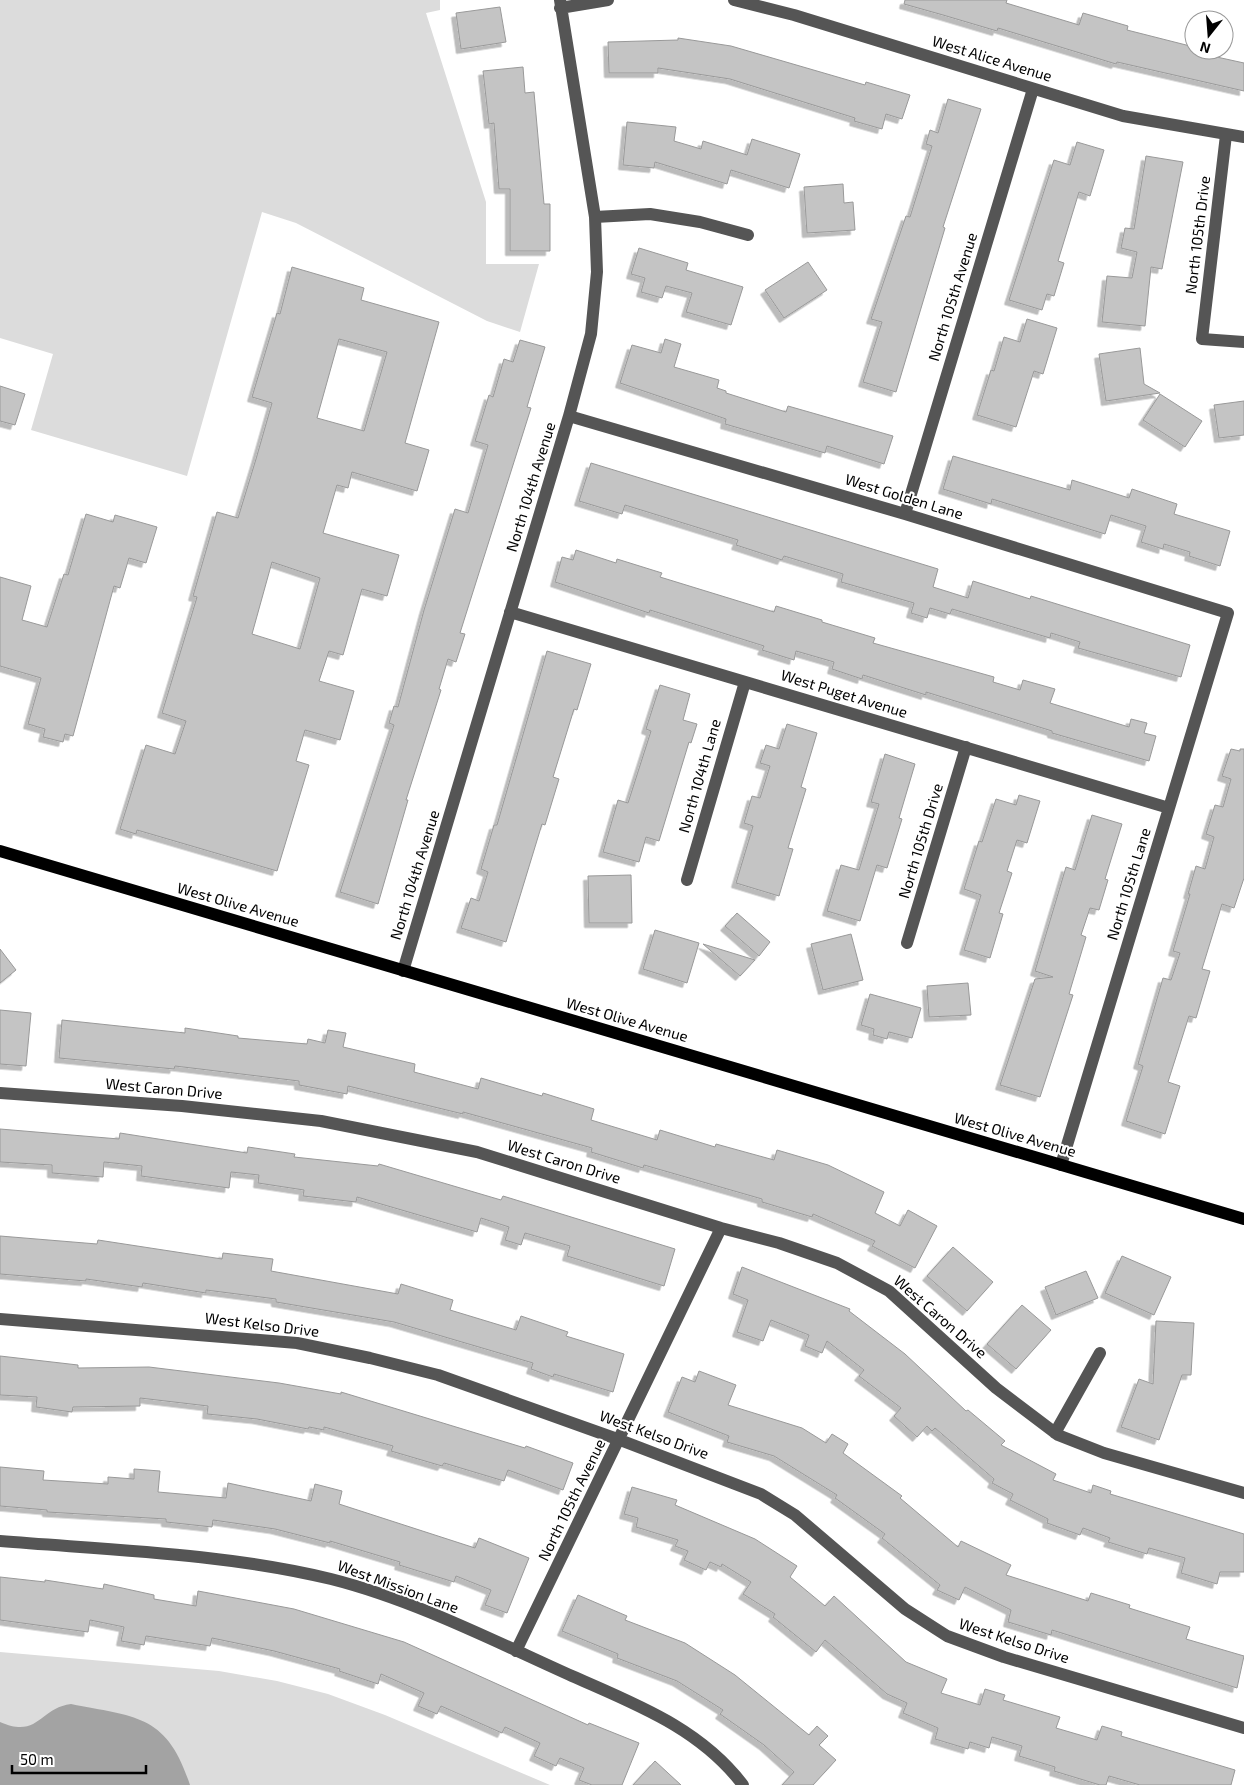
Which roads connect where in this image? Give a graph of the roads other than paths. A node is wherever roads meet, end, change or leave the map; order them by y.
1 (608, 0) edge
2 (734, 0) edge
3 (560, 4) edge
4 (1032, 89) junction
5 (1226, 134) junction
6 (1244, 137) edge
7 (595, 217) junction
8 (748, 235) dead end
9 (1244, 342) edge
10 (569, 416) junction
11 (905, 514) junction
12 (510, 612) junction
13 (1228, 613) joint
14 (745, 682) junction
15 (966, 747) junction
16 (1169, 808) junction
17 (0, 852) edge
18 (687, 880) dead end
19 (907, 943) dead end
20 (403, 971) junction
21 (0, 1093) edge
22 (1061, 1165) junction
23 (1244, 1219) edge
24 (721, 1228) junction
25 (0, 1319) edge
26 (1100, 1353) dead end
27 (1055, 1433) junction
28 (620, 1440) junction
29 (1244, 1493) edge
30 (0, 1541) edge
31 (516, 1651) junction
32 (1244, 1728) edge
33 (743, 1785) edge

1 - 3 street
2 - 4 street, West Alice Avenue
3 - 7 street, North 104th Avenue
4 - 5 street, West Alice Avenue
4 - 11 street, North 105th Avenue
5 - 6 street, West Alice Avenue
5 - 9 street, North 105th Drive
7 - 8 street
7 - 10 street, North 104th Avenue
10 - 11 street, West Golden Lane
10 - 12 street, North 104th Avenue
11 - 13 street, West Golden Lane
12 - 14 street, West Puget Avenue
12 - 20 street, North 104th Avenue
13 - 16 street, North 105th Lane
14 - 15 street, West Puget Avenue
14 - 18 street, North 104th Lane
15 - 16 street, West Puget Avenue
15 - 19 street, North 105th Drive
16 - 22 street, North 105th Lane
17 - 20 main road, West Olive Avenue
20 - 22 main road, West Olive Avenue
21 - 24 street, West Caron Drive
22 - 23 main road, West Olive Avenue
24 - 27 street, West Caron Drive
24 - 28 street, North 105th Avenue
25 - 28 street, West Kelso Drive
26 - 27 street
27 - 29 street, West Caron Drive
28 - 31 street, North 105th Avenue
28 - 32 street, West Kelso Drive
30 - 31 street, West Mission Lane
31 - 33 street, West Mission Lane

